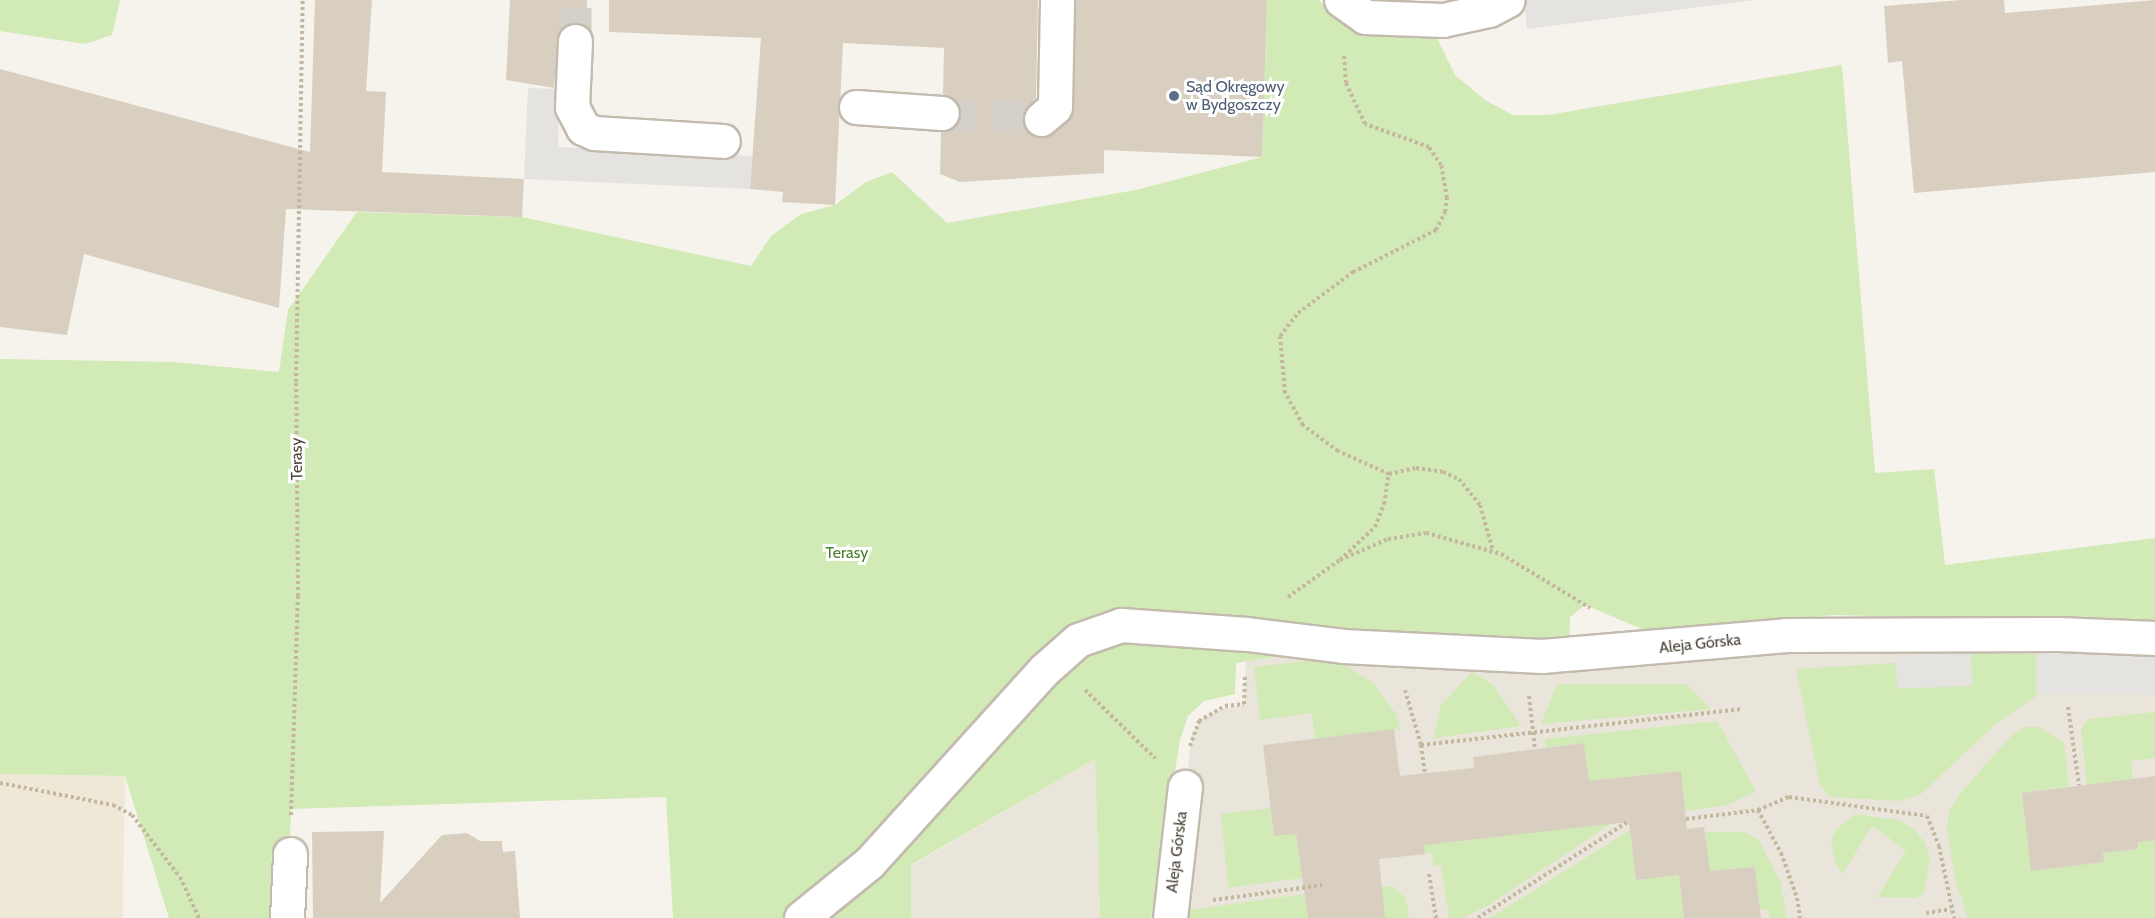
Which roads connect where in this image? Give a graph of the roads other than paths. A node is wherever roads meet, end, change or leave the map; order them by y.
1 (1057, 0) edge
2 (1341, 0) edge
3 (1508, 0) edge
4 (575, 41) tunnel mouth
5 (856, 107) dead end
6 (942, 113) tunnel mouth
7 (1041, 119) dead end
8 (723, 141) dead end
9 (2155, 638) edge
10 (1185, 787) road end
11 (290, 854) road end
12 (1170, 912) edge
13 (287, 918) edge
14 (801, 918) edge

1 - 7 street
2 - 3 street
4 - 8 street
5 - 6 street
9 - 14 street, Aleja Górska
10 - 12 street, Aleja Górska
11 - 13 street

